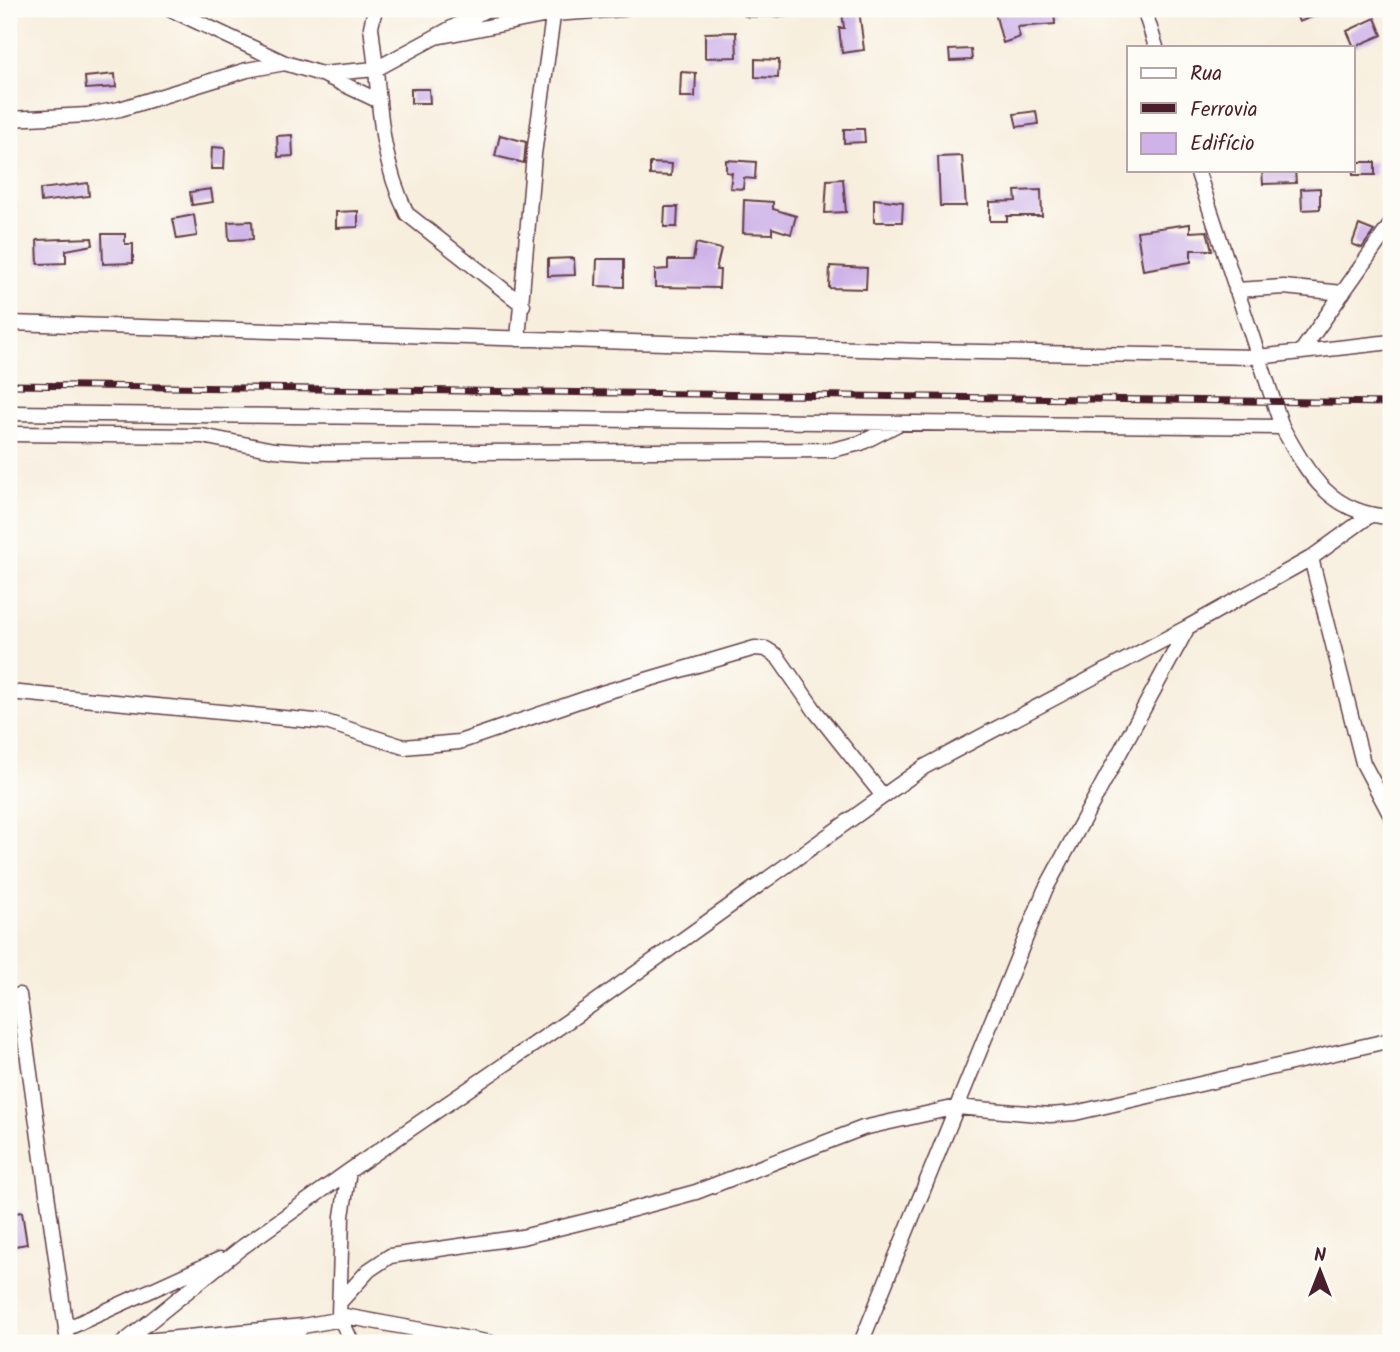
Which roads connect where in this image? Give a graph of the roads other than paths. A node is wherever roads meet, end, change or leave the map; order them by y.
1 (170, 9) edge
2 (375, 9) edge
3 (487, 9) edge
4 (624, 9) edge
5 (748, 9) edge
6 (787, 9) edge
7 (1144, 9) edge
8 (554, 11) edge
9 (436, 37) junction
10 (1156, 46) edge
11 (285, 63) junction
12 (376, 69) junction
13 (321, 74) junction
14 (379, 101) junction
15 (9, 119) edge
16 (1198, 172) edge
17 (1391, 225) edge
18 (1236, 290) junction
19 (1343, 293) junction
20 (523, 305) junction
21 (9, 323) edge
22 (518, 339) junction
23 (1391, 342) edge
24 (1301, 352) junction
25 (1258, 357) junction
26 (9, 413) edge
27 (903, 422) junction
28 (1282, 427) junction
29 (9, 434) edge
30 (1369, 516) junction
31 (1391, 517) edge
32 (1311, 558) junction
33 (1188, 627) junction
34 (9, 692) edge
35 (883, 796) junction
36 (1391, 817) edge
37 (19, 995) dead end
38 (1391, 1040) edge
39 (957, 1107) junction
40 (349, 1171) junction
41 (241, 1248) junction
42 (340, 1312) junction
43 (303, 1326) junction
44 (67, 1336) edge
45 (445, 1339) edge
46 (123, 1343) edge
47 (289, 1343) edge
48 (352, 1343) edge
49 (492, 1343) edge
50 (861, 1343) edge

1 - 11 street
2 - 12 street
3 - 9 street
4 - 8 street
5 - 6 street
7 - 10 street
8 - 9 street
8 - 20 street
9 - 12 street
11 - 13 street
11 - 15 street
12 - 13 street
12 - 14 street
13 - 14 street
14 - 20 street
16 - 18 street
17 - 19 street
18 - 19 street
18 - 25 street
19 - 24 street
20 - 22 street
21 - 22 street
22 - 25 street
23 - 24 street
24 - 25 street
25 - 28 street
26 - 27 street
27 - 28 street
27 - 29 street
28 - 30 street
30 - 31 street
30 - 32 street
32 - 33 street
32 - 36 street
33 - 35 street
33 - 39 street
34 - 35 street
35 - 40 street
37 - 44 street
38 - 39 street
39 - 42 street
39 - 50 street
40 - 41 street
40 - 42 street
41 - 44 street
41 - 46 street
42 - 43 street
42 - 45 street
42 - 48 street
43 - 46 street
43 - 47 street
45 - 49 street

